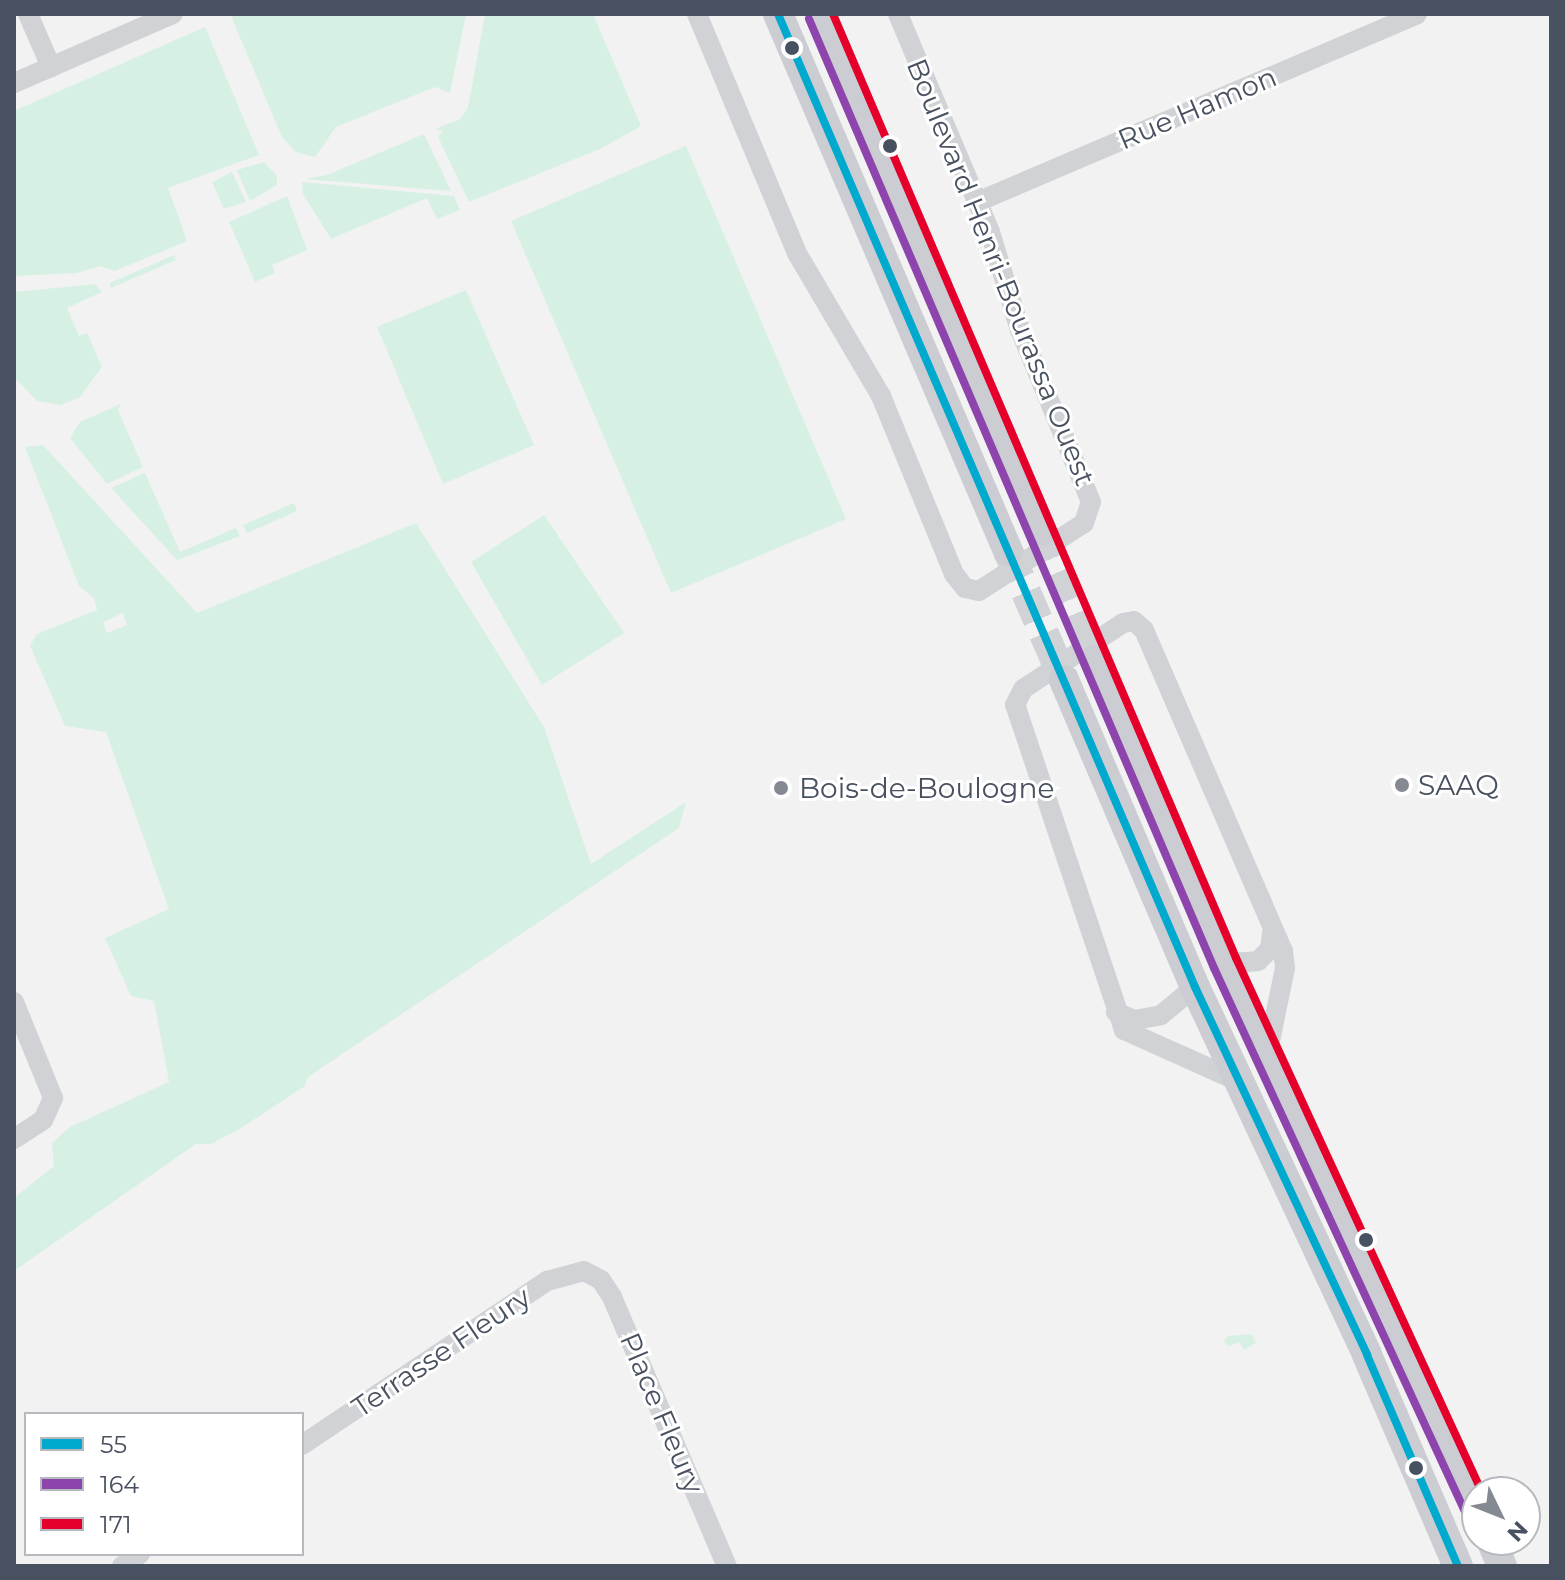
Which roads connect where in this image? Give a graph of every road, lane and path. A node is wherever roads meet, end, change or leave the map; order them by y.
1 (28, 14) edge
2 (173, 14) edge
3 (697, 14) edge
4 (778, 14) edge
5 (820, 14) edge
6 (898, 14) edge
7 (1417, 14) edge
8 (51, 67) junction
9 (14, 83) edge
10 (977, 202) junction
11 (1040, 531) tunnel mouth
12 (1008, 551) tunnel mouth
13 (1095, 660) tunnel mouth
14 (1064, 680) tunnel mouth
15 (1272, 932) junction
16 (1225, 963) junction
17 (1195, 987) junction
18 (14, 1002) edge
19 (1116, 1012) junction
20 (1268, 1051) junction
21 (1238, 1081) junction
22 (14, 1139) edge
23 (584, 1271) joint
24 (304, 1444) edge
25 (1462, 1476) edge
26 (727, 1566) edge
27 (1458, 1566) edge

1 - 8 street
2 - 8 street
3 - 10 street, Boulevard Henri-Bourassa Ouest
4 - 12 main road
5 - 11 main road
6 - 10 street, Boulevard Henri-Bourassa Ouest
7 - 10 street, Rue Hamon
8 - 9 street
13 - 16 main road
14 - 17 main road
15 - 16 street
15 - 19 street
15 - 20 street
16 - 20 main road
17 - 19 street
17 - 21 main road
18 - 22 street
19 - 21 street
20 - 25 main road
21 - 27 main road
23 - 24 street, Terrasse Fleury
23 - 26 street, Place Fleury

